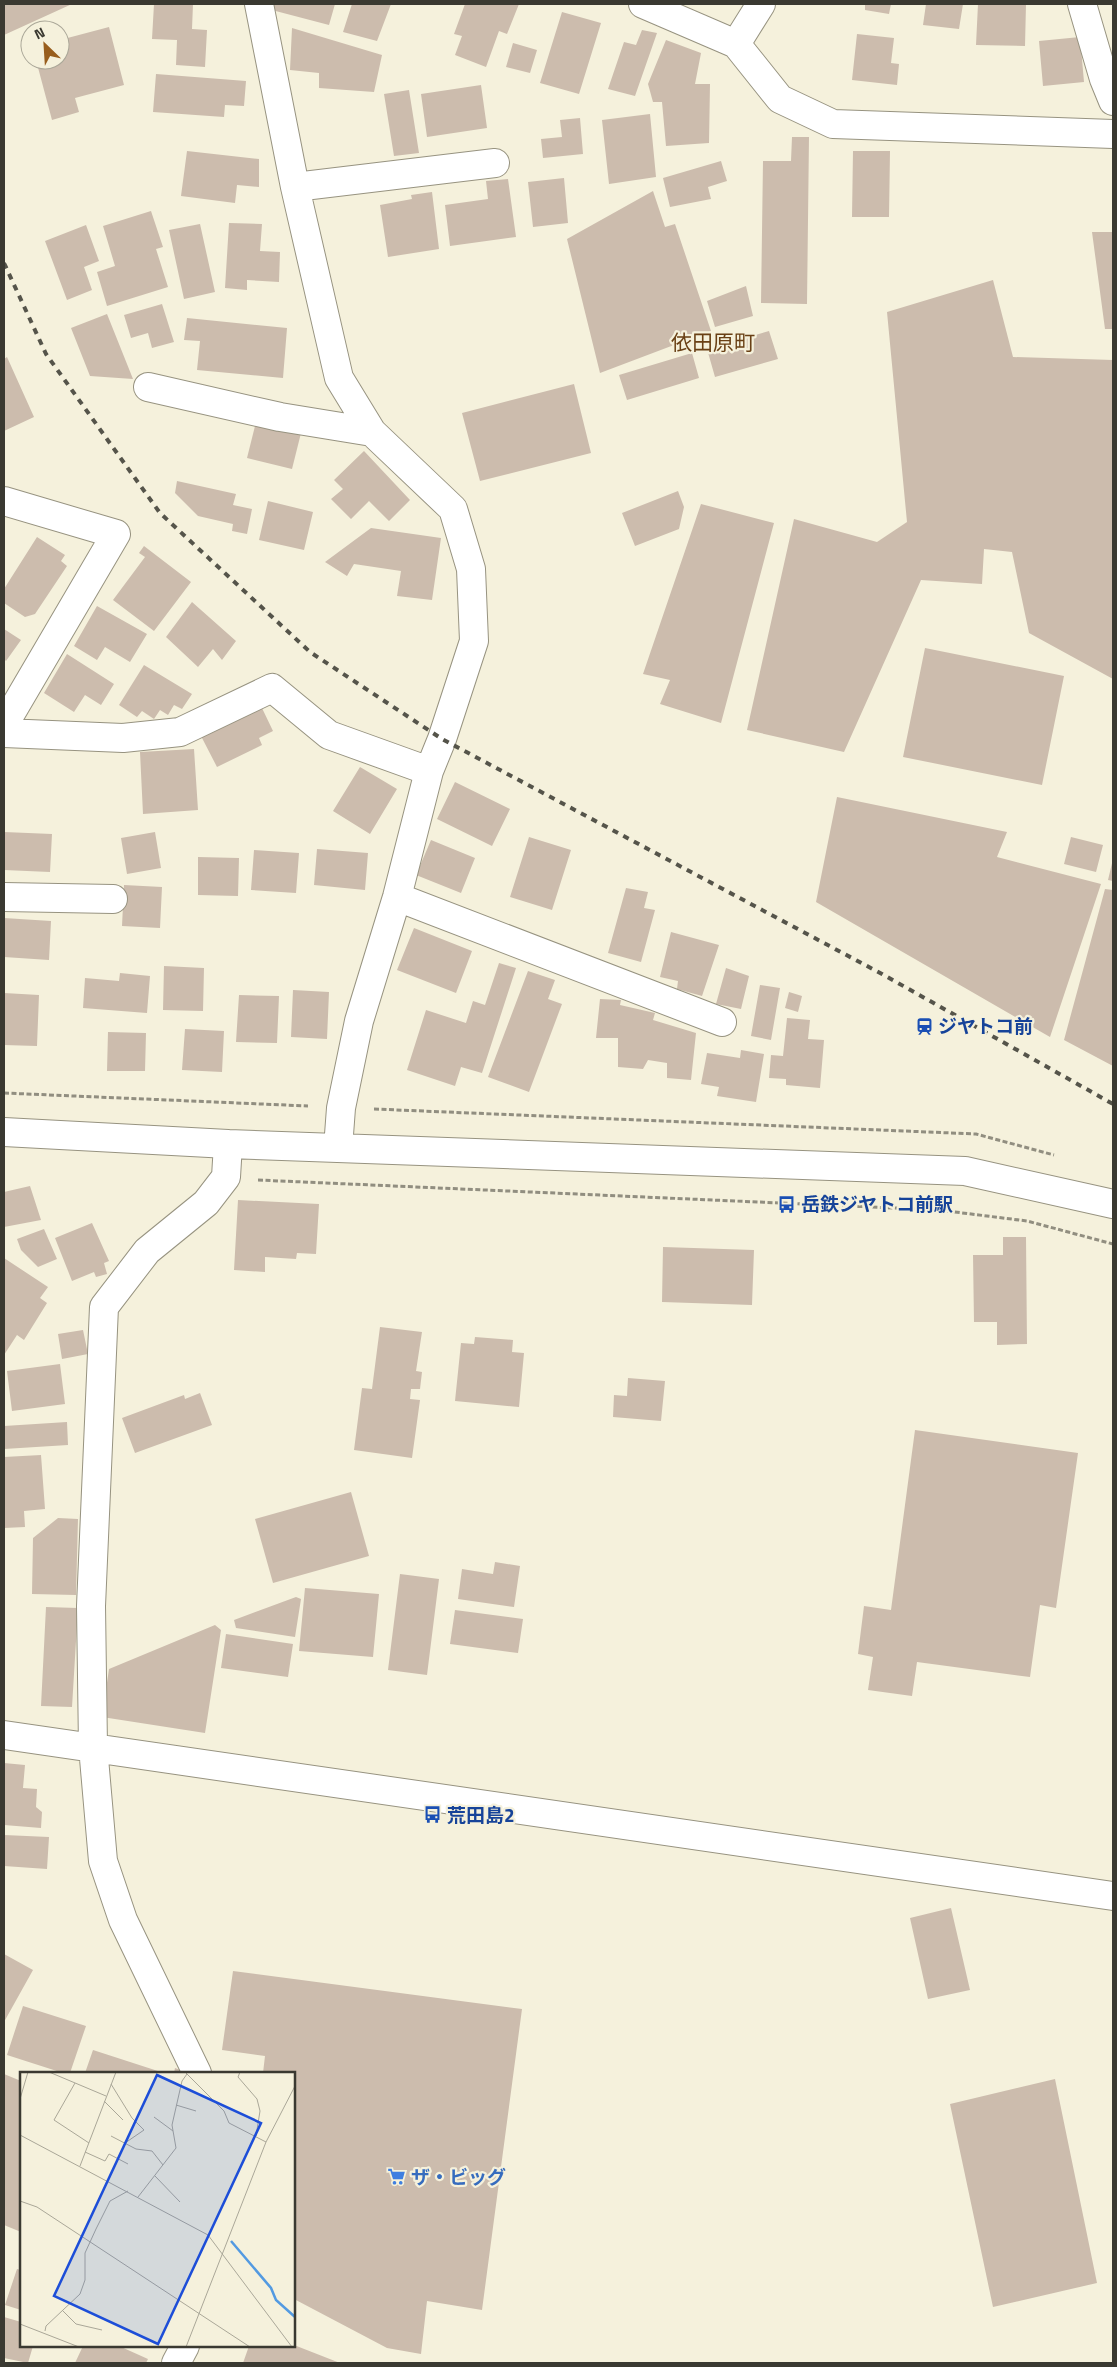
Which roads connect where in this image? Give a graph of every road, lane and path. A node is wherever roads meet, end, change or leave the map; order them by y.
1 (259, 4) edge
2 (644, 4) edge
3 (761, 4) edge
4 (1082, 4) edge
5 (736, 44) junction
6 (1113, 101) edge
7 (1113, 134) edge
8 (495, 163) dead end
9 (295, 187) junction
10 (148, 387) dead end
11 (372, 432) junction
12 (4, 501) edge
13 (4, 726) edge
14 (4, 733) edge
15 (429, 772) junction
16 (4, 897) edge
17 (397, 897) junction
18 (113, 899) dead end
19 (722, 1022) dead end
20 (4, 1093) edge
21 (341, 1108) junction
22 (4, 1132) edge
23 (228, 1144) junction
24 (338, 1148) junction
25 (1058, 1156) dead end
26 (252, 1180) dead end
27 (1113, 1204) edge
28 (1113, 1244) edge
29 (4, 1735) edge
30 (93, 1747) junction
31 (1113, 1896) edge
32 (197, 2072) edge
33 (184, 2347) edge
34 (176, 2363) edge

1 - 9 street
2 - 5 street
3 - 5 street
4 - 6 street
5 - 7 street
8 - 9 street
9 - 11 street
10 - 11 street
11 - 15 street
12 - 13 street
14 - 15 street
15 - 17 street
16 - 18 street
17 - 19 street
17 - 21 street
20 - 21 path
21 - 24 street
21 - 25 path
22 - 23 street
23 - 24 street
23 - 30 street
24 - 27 street
26 - 28 path
29 - 30 street
30 - 31 street
30 - 32 street
33 - 34 street

